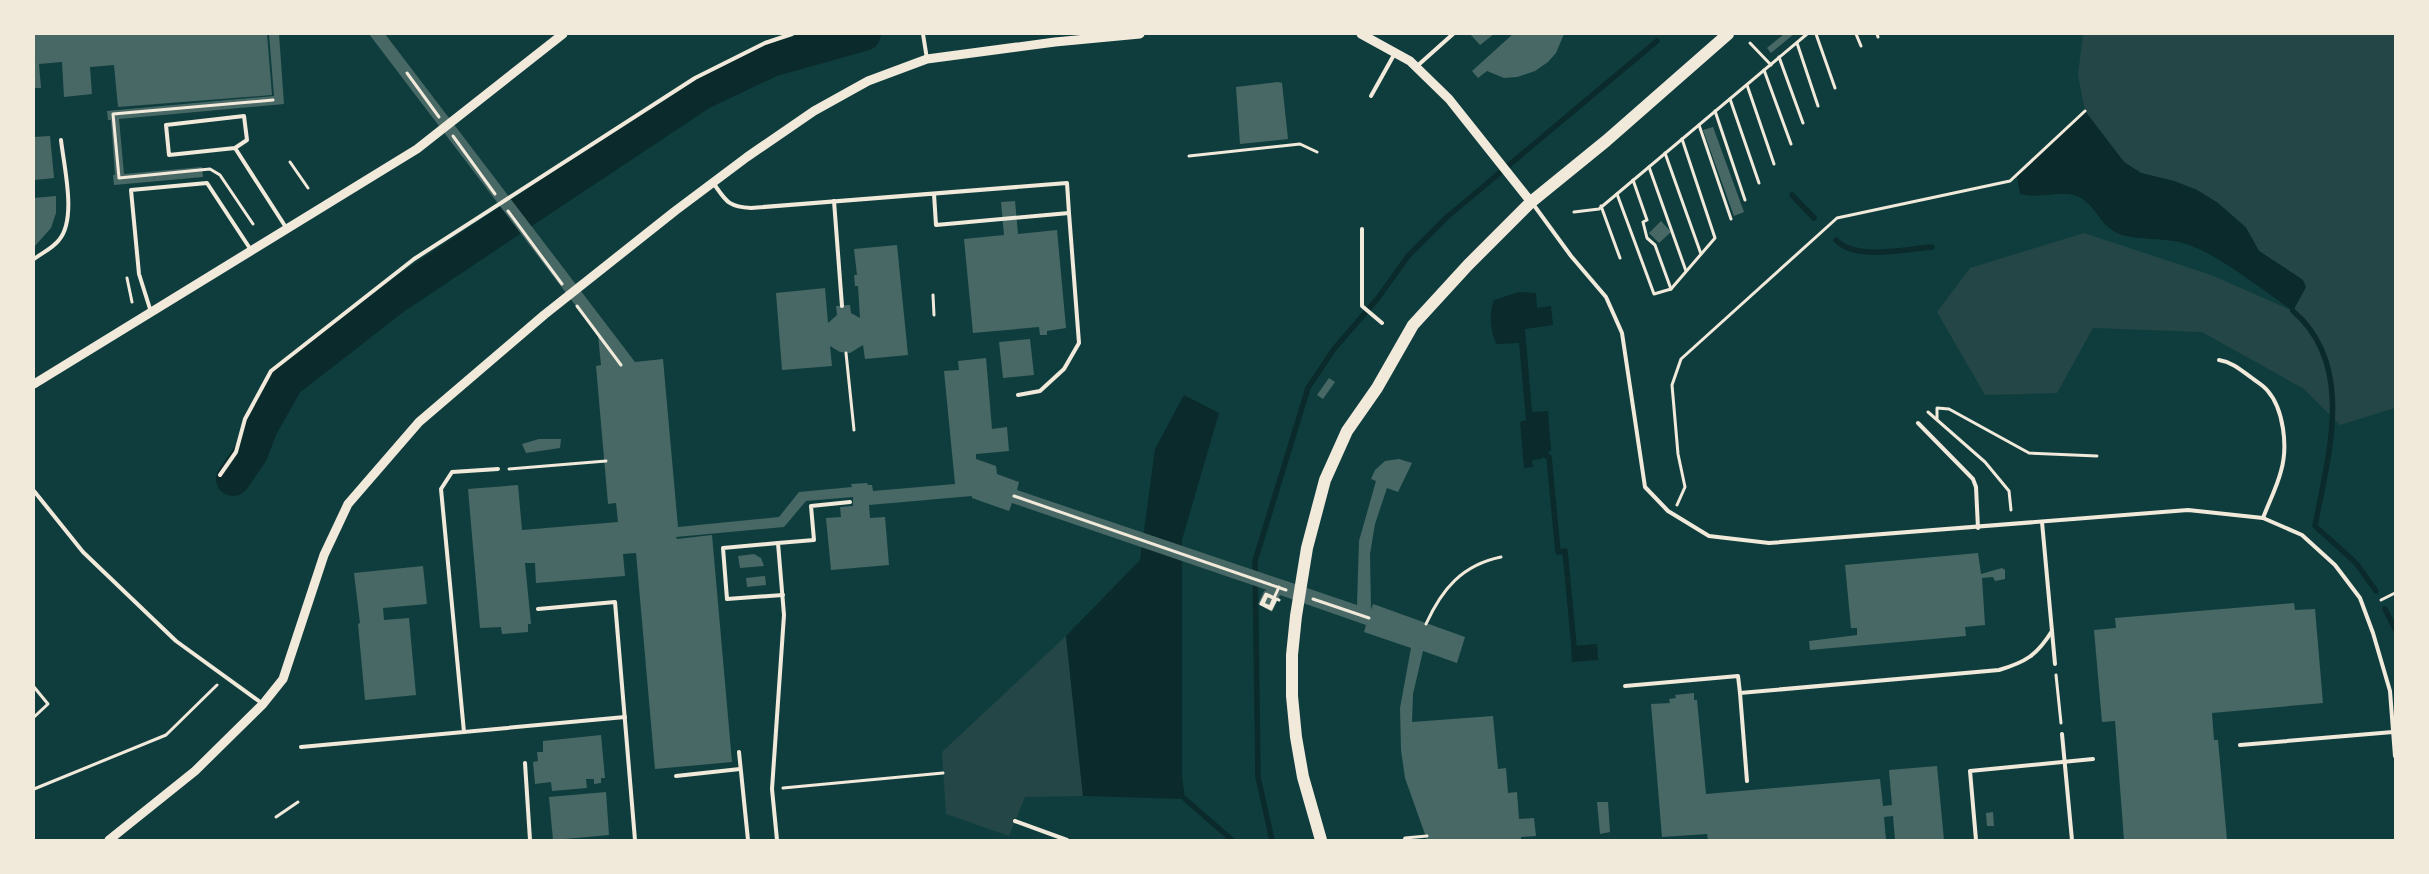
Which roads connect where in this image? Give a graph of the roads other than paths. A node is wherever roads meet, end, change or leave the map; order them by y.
1 (563, 34) edge
2 (792, 34) edge
3 (1140, 34) edge
4 (1361, 34) edge
5 (1453, 34) edge
6 (1728, 34) edge
7 (924, 35) edge
8 (1395, 53) junction
9 (927, 59) junction
10 (1416, 67) junction
11 (1371, 96) dead end
12 (61, 140) dead end
13 (235, 148) junction
14 (712, 182) junction
15 (934, 194) junction
16 (834, 201) junction
17 (1531, 202) junction
18 (1069, 213) junction
19 (287, 229) junction
20 (1362, 229) dead end
21 (252, 251) junction
22 (34, 259) edge
23 (842, 306) dead end
24 (151, 312) junction
25 (1382, 323) dead end
26 (2219, 360) dead end
27 (34, 384) edge
28 (1018, 395) dead end
29 (1918, 423) dead end
30 (498, 469) road end
31 (220, 475) dead end
32 (34, 491) edge
33 (850, 502) dead end
34 (2263, 518) junction
35 (2042, 522) junction
36 (1978, 528) junction
37 (778, 543) junction
38 (783, 595) junction
39 (538, 609) dead end
40 (2052, 631) junction
41 (2056, 664) road end
42 (1625, 686) dead end
43 (1740, 692) junction
44 (262, 704) junction
45 (625, 717) junction
46 (464, 732) junction
47 (2393, 732) junction
48 (2062, 734) road end
49 (2240, 745) dead end
50 (301, 747) dead end
51 (739, 752) dead end
52 (2395, 756) edge
53 (2093, 759) dead end
54 (2065, 762) junction
55 (525, 763) dead end
56 (740, 768) junction
57 (676, 776) dead end
58 (1747, 781) dead end
59 (1015, 821) dead end
60 (110, 840) edge
61 (530, 840) edge
62 (635, 840) edge
63 (748, 840) edge
64 (777, 840) edge
65 (1067, 840) edge
66 (1321, 840) edge
67 (1976, 840) edge
68 (2072, 840) edge

1 - 19 street
2 - 31 lane
3 - 9 street
4 - 8 street
5 - 10 lane
6 - 17 main road
7 - 9 lane
8 - 10 street
8 - 11 lane
9 - 14 street
10 - 17 street
12 - 22 lane
13 - 13 lane
13 - 19 lane
14 - 16 lane
14 - 44 street
15 - 16 lane
15 - 18 lane
15 - 18 lane
16 - 23 lane
17 - 36 lane
17 - 66 main road
18 - 28 lane
19 - 21 street
20 - 25 lane
21 - 24 street
21 - 24 lane
24 - 27 street
26 - 34 lane
29 - 36 lane
30 - 46 lane
32 - 44 lane
33 - 37 lane
34 - 35 lane
34 - 47 lane
35 - 36 lane
35 - 40 lane
37 - 38 lane
37 - 38 lane
38 - 64 lane
39 - 45 lane
40 - 41 lane
40 - 43 lane
42 - 43 lane
43 - 58 lane
44 - 60 street
45 - 46 lane
45 - 62 lane
46 - 50 lane
47 - 49 lane
47 - 52 lane
48 - 54 lane
51 - 56 lane
53 - 54 lane
54 - 67 lane
54 - 68 lane
55 - 61 lane
56 - 57 lane
56 - 63 lane
59 - 65 lane

